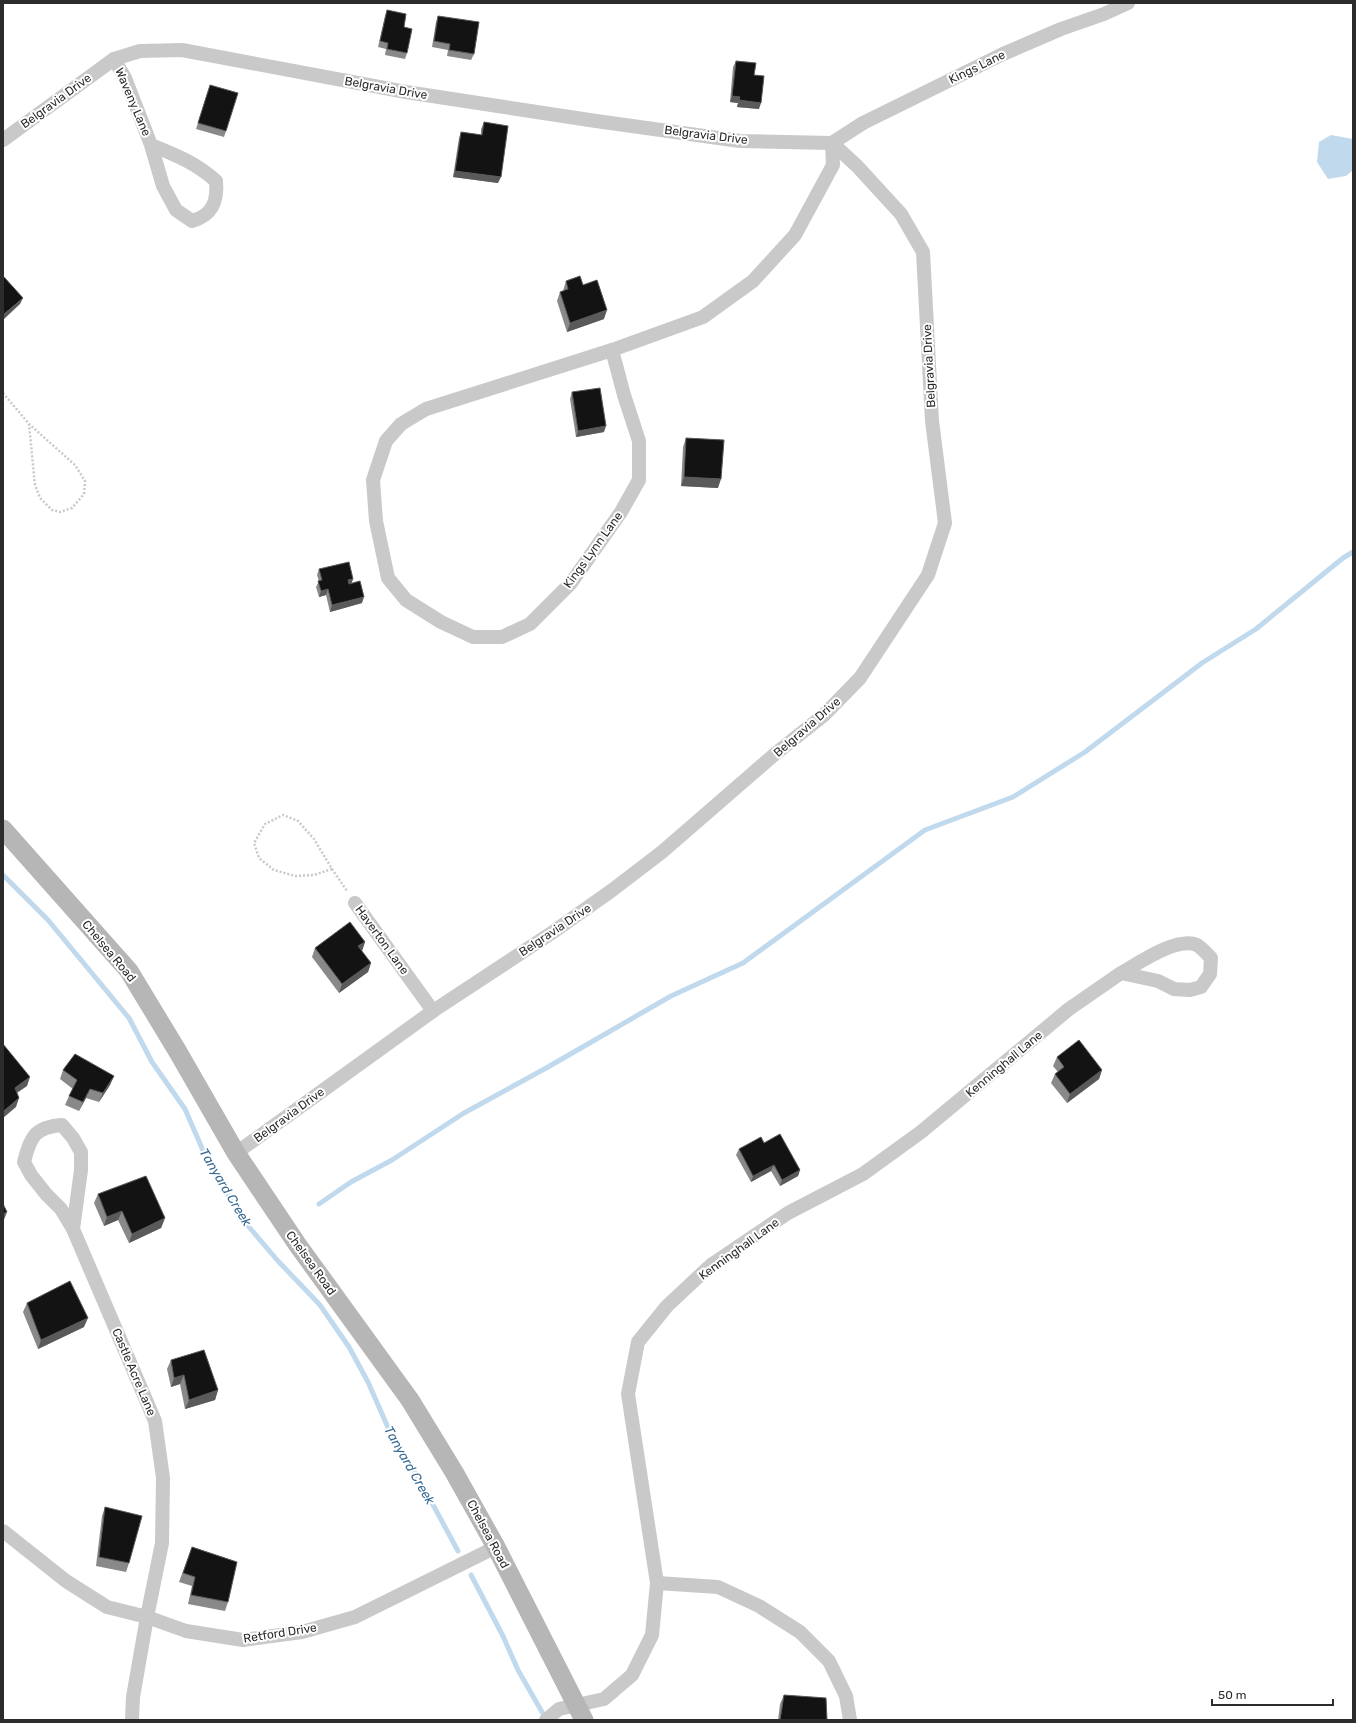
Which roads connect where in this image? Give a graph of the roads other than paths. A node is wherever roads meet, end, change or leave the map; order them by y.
1 (1128, 3) edge
2 (114, 59) junction
3 (3, 140) edge
4 (832, 143) junction
5 (151, 145) junction
6 (612, 350) junction
7 (3, 829) edge
8 (355, 903) road end
9 (1121, 973) junction
10 (433, 1011) junction
11 (236, 1153) junction
12 (73, 1229) junction
13 (3, 1531) edge
14 (496, 1547) junction
15 (657, 1583) junction
16 (147, 1617) junction
17 (573, 1711) edge
18 (132, 1720) edge
19 (546, 1720) edge
20 (850, 1720) edge

1 - 4 street, Kings Lane
2 - 3 street, Belgravia Drive
2 - 4 street, Belgravia Drive
2 - 5 street, Waveny Lane
4 - 6 street, Kings Lynn Lane
4 - 10 street, Belgravia Drive
5 - 5 street, Waveny Lane
6 - 6 street, Kings Lynn Lane
7 - 11 street, Chelsea Road
8 - 10 street, Haverton Lane
9 - 9 street, Kenninghall Lane
9 - 15 street, Kenninghall Lane
10 - 11 street, Belgravia Drive
11 - 14 street, Chelsea Road
12 - 12 street, Castle Acre Lane
12 - 16 street, Castle Acre Lane
13 - 16 street, Retford Drive
14 - 16 street, Retford Drive
14 - 17 street, Chelsea Road
15 - 17 street, Kenninghall Lane
15 - 20 street
16 - 18 street, Castle Acre Lane
17 - 19 street

